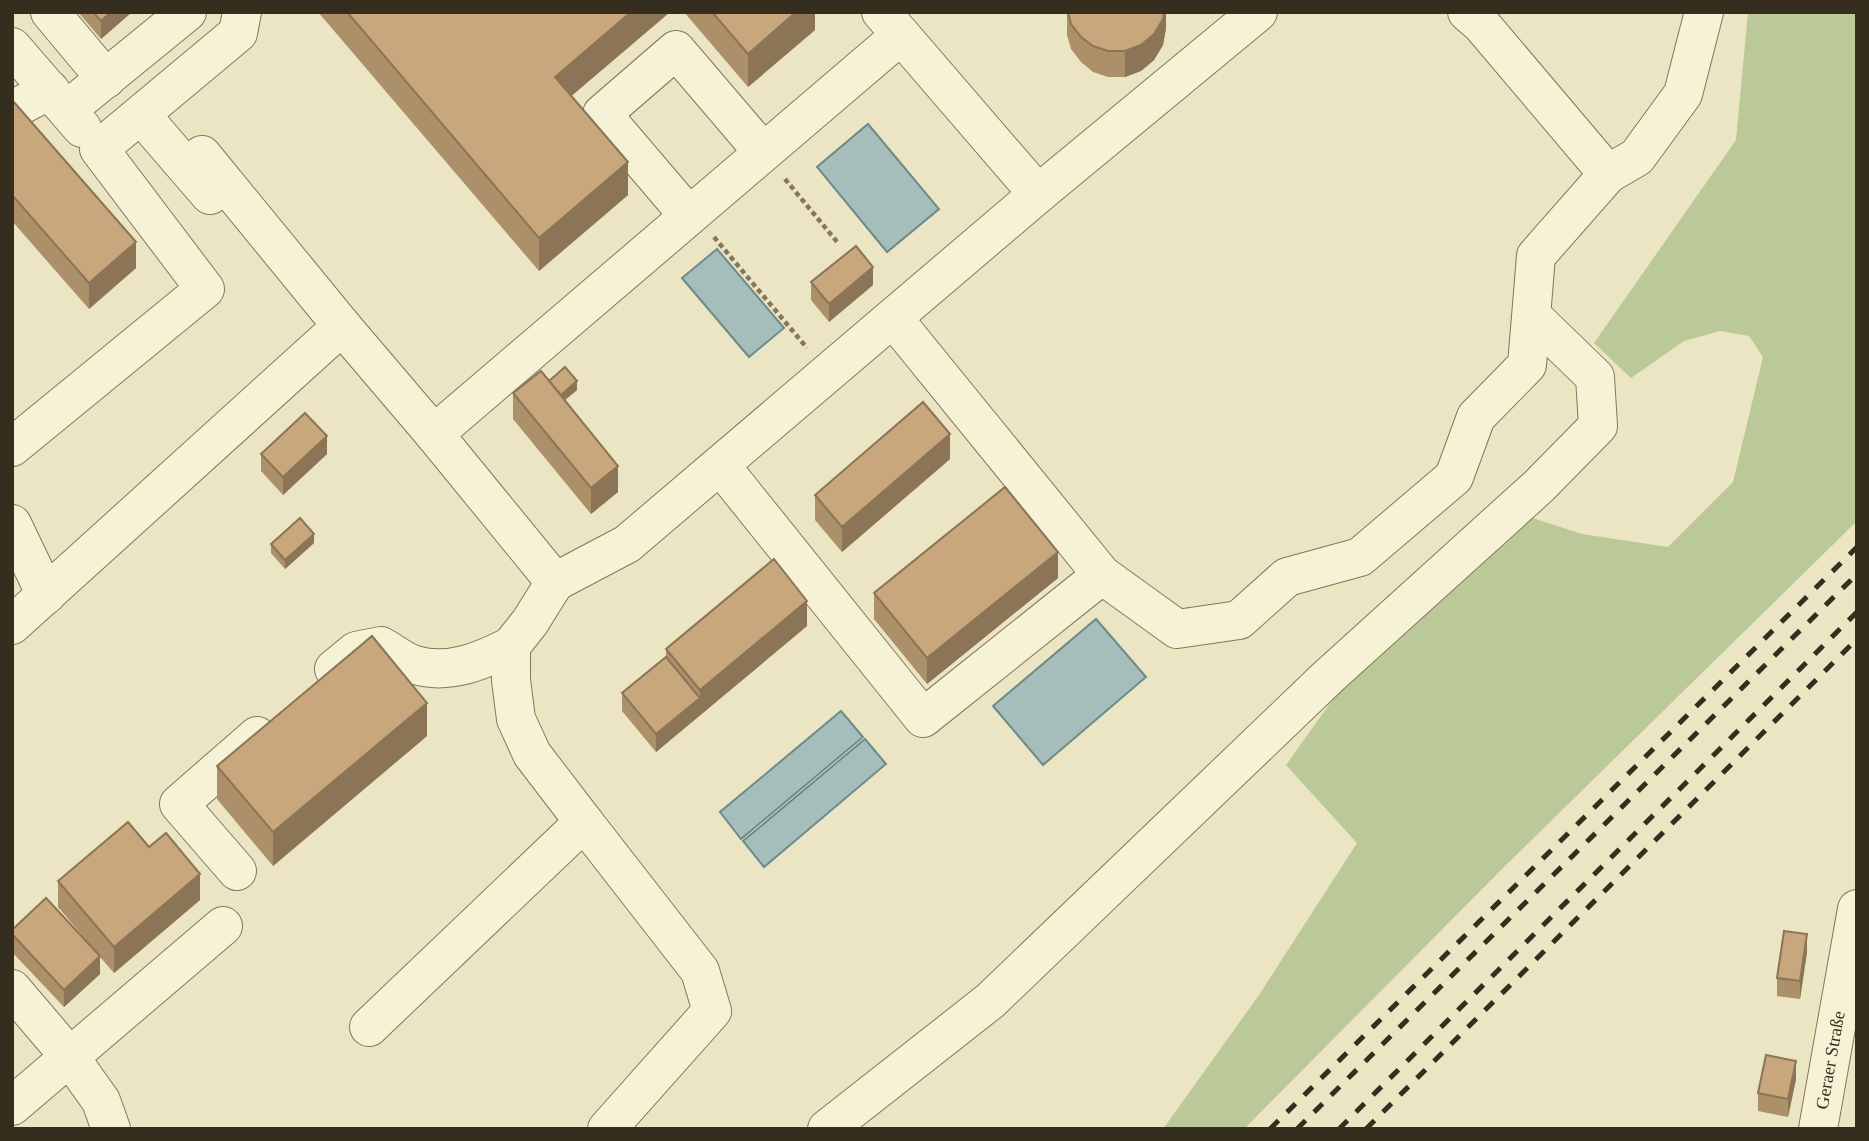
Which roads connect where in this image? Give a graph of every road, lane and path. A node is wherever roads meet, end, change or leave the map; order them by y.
1 (50, 12) edge
2 (187, 12) edge
3 (242, 12) edge
4 (1258, 12) edge
5 (1467, 12) edge
6 (1704, 12) edge
7 (891, 24) edge
8 (12, 47) edge
9 (106, 79) junction
10 (59, 99) junction
11 (12, 110) edge
12 (141, 115) junction
13 (99, 149) junction
14 (763, 152) junction
15 (202, 155) dead end
16 (1608, 174) junction
17 (1038, 194) junction
18 (691, 215) junction
19 (838, 243) dead end
20 (277, 246) junction
21 (1532, 316) junction
22 (893, 318) junction
23 (342, 326) junction
24 (828, 373) junction
25 (434, 434) junction
26 (15, 439) edge
27 (720, 465) junction
28 (14, 526) edge
29 (1102, 575) junction
30 (555, 582) junction
31 (59, 583) junction
32 (12, 625) edge
33 (511, 646) junction
34 (584, 822) junction
35 (236, 871) dead end
36 (1857, 909) edge
37 (223, 926) dead end
38 (12, 989) edge
39 (369, 1027) dead end
40 (69, 1056) junction
41 (12, 1105) edge
42 (111, 1129) edge
43 (607, 1129) edge
44 (827, 1129) edge
45 (1818, 1129) edge

1 - 9 street
2 - 9 street
3 - 12 street
4 - 17 street
5 - 16 street
6 - 16 street
7 - 14 street
7 - 17 street
8 - 10 street
9 - 10 street
10 - 11 street
10 - 13 street
12 - 13 street
12 - 20 street
13 - 26 street
14 - 18 street
14 - 18 street
14 - 19 path
15 - 20 street
16 - 21 street
17 - 22 street
18 - 24 path
18 - 25 street
20 - 23 street
21 - 29 street
21 - 44 street
22 - 24 street
22 - 29 street
23 - 25 street
23 - 31 street
24 - 27 street
25 - 30 street
27 - 29 street
27 - 30 street
28 - 31 street
30 - 33 street
31 - 32 street
33 - 34 street
33 - 35 street
34 - 39 street
34 - 43 street
36 - 45 street, Geraer Straße
37 - 40 street
38 - 40 street
40 - 41 street
40 - 42 street

